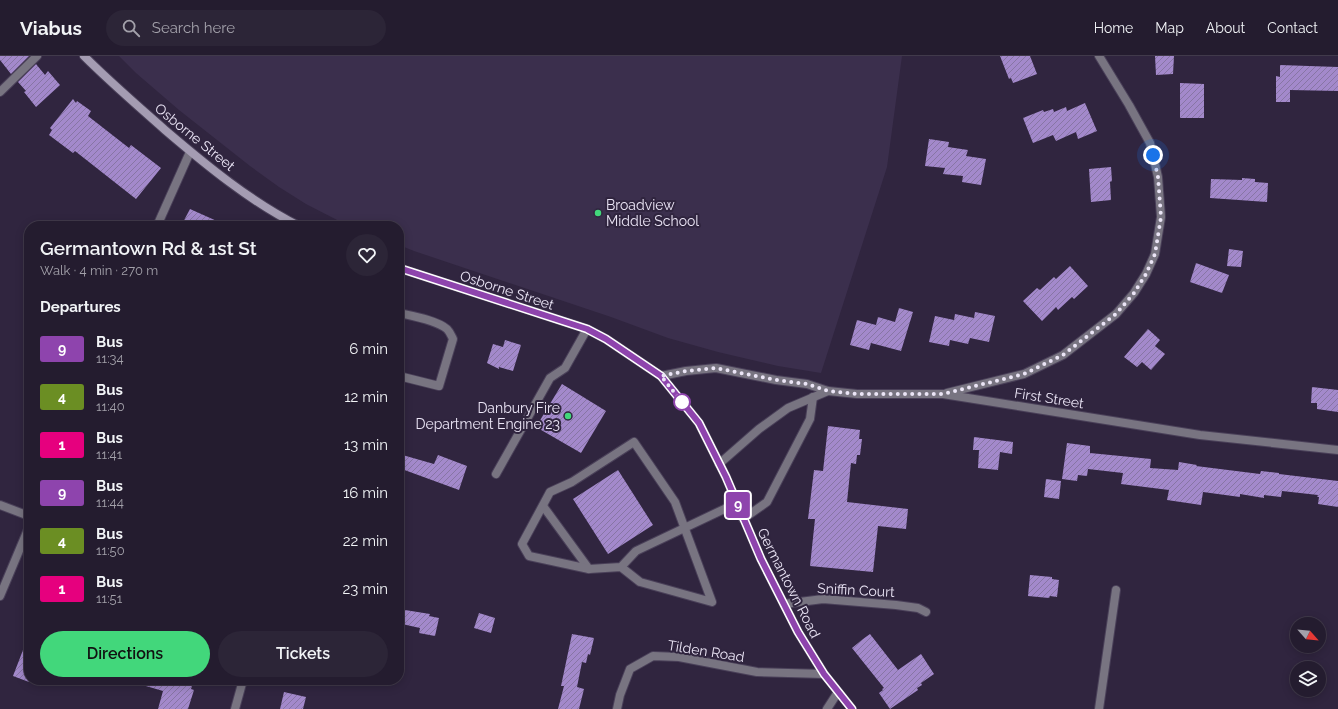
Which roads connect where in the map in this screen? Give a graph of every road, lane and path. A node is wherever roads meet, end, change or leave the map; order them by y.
1 (37, 56) edge
2 (84, 56) edge
3 (1099, 56) edge
4 (0, 92) edge
5 (190, 152) junction
6 (159, 221) edge
7 (289, 221) edge
8 (404, 270) edge
9 (404, 314) edge
10 (587, 329) junction
11 (606, 339) joint
12 (661, 376) junction
13 (404, 377) edge
14 (828, 391) junction
15 (943, 394) junction
16 (813, 397) junction
17 (1338, 450) edge
18 (719, 464) junction
19 (496, 474) dead end
20 (737, 503) junction
21 (0, 505) edge
22 (543, 506) junction
23 (24, 514) edge
24 (743, 518) junction
25 (685, 527) junction
26 (24, 539) edge
27 (621, 567) junction
28 (589, 569) junction
29 (1116, 590) dead end
30 (0, 596) edge
31 (784, 604) junction
32 (926, 612) dead end
33 (824, 674) junction
34 (242, 685) edge
35 (838, 692) junction
36 (235, 709) edge
37 (616, 709) edge
38 (827, 709) edge
39 (852, 709) edge
40 (1099, 709) edge

1 - 4 street
2 - 5 main road, Osborne Street
3 - 15 street
5 - 6 street
5 - 7 main road, Osborne Street
8 - 10 main road, Osborne Street
9 - 13 street
10 - 11 main road, Osborne Street
10 - 19 street
11 - 12 main road, Germantown Road
12 - 14 street, First Street
12 - 18 main road, Germantown Road
14 - 15 street, First Street
14 - 16 street
15 - 17 street, First Street
16 - 18 street
16 - 24 street
18 - 20 main road, Germantown Road
20 - 24 main road, Germantown Road
20 - 25 street
21 - 23 street
22 - 25 street
22 - 28 street
22 - 28 street
24 - 31 main road, Germantown Road
25 - 27 street
25 - 27 street
26 - 30 street
27 - 28 street
29 - 40 street
31 - 32 street, Sniffin Court
31 - 33 main road, Germantown Road
33 - 35 main road, Germantown Road
33 - 37 street, Tilden Road
34 - 36 street
35 - 38 street
35 - 39 main road, Germantown Road

